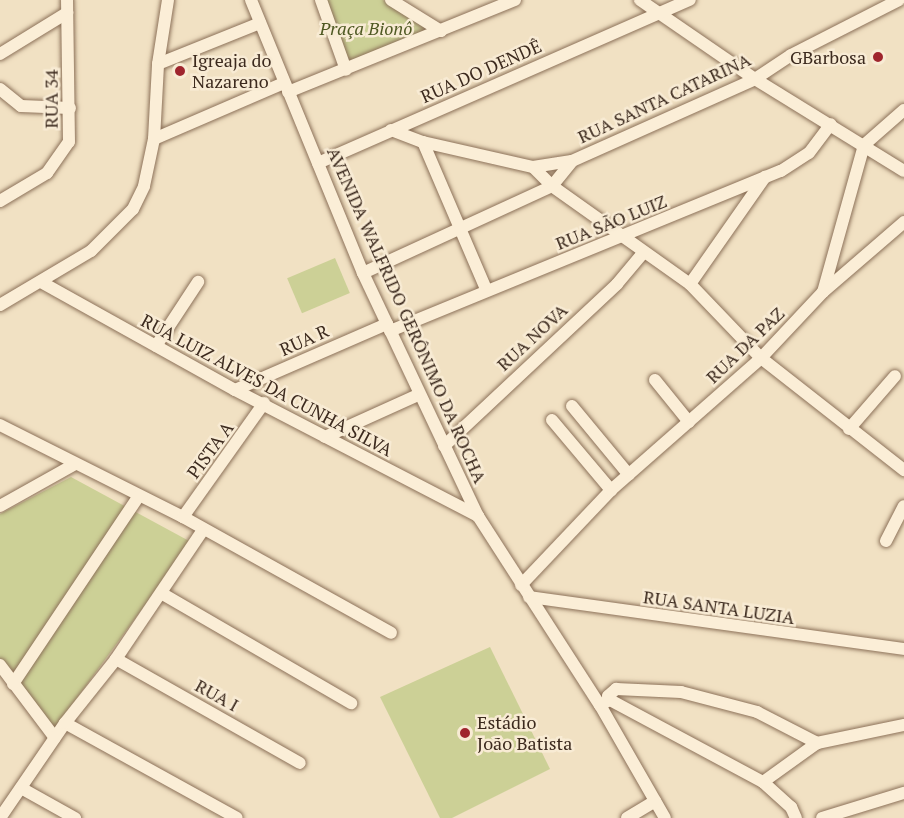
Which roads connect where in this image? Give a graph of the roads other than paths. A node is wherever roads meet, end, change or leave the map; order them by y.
1 (168, 0) edge
2 (250, 0) edge
3 (321, 0) edge
4 (390, 0) edge
5 (515, 0) edge
6 (640, 0) edge
7 (690, 0) edge
8 (899, 0) edge
9 (67, 6) edge
10 (659, 12) junction
11 (260, 23) junction
12 (441, 31) junction
13 (2, 48) edge
14 (158, 64) junction
15 (346, 70) junction
16 (755, 79) junction
17 (286, 88) junction
18 (0, 89) edge
19 (70, 108) junction
20 (904, 110) edge
21 (831, 124) junction
22 (391, 130) junction
23 (154, 139) junction
24 (423, 142) junction
25 (864, 145) junction
26 (572, 161) junction
27 (318, 163) junction
28 (533, 167) junction
29 (904, 171) edge
30 (766, 176) junction
31 (552, 186) junction
32 (0, 201) edge
33 (904, 222) edge
34 (460, 229) junction
35 (622, 236) junction
36 (643, 253) junction
37 (363, 273) junction
38 (41, 282) junction
39 (198, 282) dead end
40 (690, 284) junction
41 (486, 289) junction
42 (823, 292) junction
43 (0, 305) edge
44 (388, 327) junction
45 (156, 346) junction
46 (761, 358) junction
47 (895, 376) dead end
48 (655, 380) dead end
49 (235, 390) junction
50 (418, 395) junction
51 (264, 403) junction
52 (572, 406) dead end
53 (552, 420) dead end
54 (690, 422) junction
55 (0, 425) edge
56 (849, 429) junction
57 (325, 437) junction
58 (444, 446) junction
59 (75, 464) junction
60 (904, 470) edge
61 (629, 475) junction
62 (611, 490) junction
63 (139, 496) junction
64 (0, 506) edge
65 (904, 506) edge
66 (478, 516) junction
67 (183, 517) junction
68 (203, 530) junction
69 (886, 541) dead end
70 (521, 585) junction
71 (161, 593) junction
72 (529, 597) junction
73 (391, 633) dead end
74 (904, 649) edge
75 (116, 659) junction
76 (2, 672) edge
77 (13, 684) junction
78 (351, 703) dead end
79 (605, 703) junction
80 (65, 723) junction
81 (904, 725) edge
82 (55, 738) junction
83 (817, 743) junction
84 (300, 763) dead end
85 (763, 782) junction
86 (21, 788) junction
87 (904, 793) edge
88 (655, 801) junction
89 (0, 818) edge
90 (75, 818) edge
91 (237, 818) edge
92 (627, 818) edge
93 (665, 818) edge
94 (796, 818) edge
95 (822, 818) edge

1 - 14 street
2 - 11 street, AVENIDA WALFRIDO GERÔNIMO DA ROCHA
3 - 15 street
4 - 12 street
5 - 12 street
6 - 10 street
7 - 10 street, RUA DO DENDÊ
8 - 16 street, RUA SANTA CATARINA
9 - 13 street
9 - 19 street, RUA 34
10 - 16 street
10 - 22 street, RUA DO DENDÊ
11 - 14 street
11 - 17 street, AVENIDA WALFRIDO GERÔNIMO DA ROCHA
12 - 15 street
14 - 23 street
15 - 17 street
16 - 21 street
16 - 26 street, RUA SANTA CATARINA
17 - 23 street
17 - 27 street, AVENIDA WALFRIDO GERÔNIMO DA ROCHA
18 - 19 street
19 - 32 street, RUA 34
20 - 25 street
21 - 25 street
21 - 30 street, RUA SÃO LUIZ
22 - 24 street
22 - 27 street, RUA DO DENDÊ
23 - 38 street
24 - 28 street
24 - 34 street
25 - 29 street
25 - 42 street, RUA DA PAZ
26 - 28 street, RUA SANTA CATARINA
26 - 31 street, RUA SANTA CATARINA
27 - 37 street, AVENIDA WALFRIDO GERÔNIMO DA ROCHA
28 - 31 street
30 - 35 street, RUA SÃO LUIZ
30 - 40 street
31 - 34 street, RUA SANTA CATARINA
31 - 35 street
33 - 42 street, RUA DA PAZ
34 - 37 street, RUA SANTA CATARINA
34 - 41 street
35 - 36 street
35 - 41 street, RUA SÃO LUIZ
36 - 40 street
36 - 58 street, RUA NOVA
37 - 44 street, AVENIDA WALFRIDO GERÔNIMO DA ROCHA
38 - 43 street
38 - 45 street, RUA LUIZ ALVES DA CUNHA SILVA
39 - 45 street
40 - 46 street
41 - 44 street, RUA SÃO LUIZ
42 - 46 street, RUA DA PAZ
44 - 49 street, RUA R
44 - 50 street, AVENIDA WALFRIDO GERÔNIMO DA ROCHA
45 - 49 street, RUA LUIZ ALVES DA CUNHA SILVA
46 - 54 street, RUA DA PAZ
46 - 56 street
47 - 56 street
48 - 54 street
49 - 51 street, RUA LUIZ ALVES DA CUNHA SILVA
50 - 57 street
50 - 58 street, AVENIDA WALFRIDO GERÔNIMO DA ROCHA
51 - 57 street, RUA LUIZ ALVES DA CUNHA SILVA
51 - 67 street, PISTA A
52 - 61 street
53 - 62 street
54 - 61 street, RUA DA PAZ
55 - 59 street
56 - 60 street
57 - 66 street, RUA LUIZ ALVES DA CUNHA SILVA
58 - 66 street, AVENIDA WALFRIDO GERÔNIMO DA ROCHA
59 - 63 street
59 - 64 street
61 - 62 street, RUA DA PAZ
62 - 70 street, RUA DA PAZ
63 - 67 street
63 - 77 street
65 - 69 street
66 - 70 street, AVENIDA WALFRIDO GERÔNIMO DA ROCHA
67 - 68 street
68 - 71 street
68 - 73 street
70 - 72 street, AVENIDA WALFRIDO GERÔNIMO DA ROCHA
71 - 75 street
71 - 78 street
72 - 74 street, RUA SANTA LUZIA
72 - 79 street, AVENIDA WALFRIDO GERÔNIMO DA ROCHA
75 - 80 street
75 - 84 street, RUA I
76 - 77 street
77 - 82 street
79 - 83 street
79 - 85 street
79 - 88 street, AVENIDA WALFRIDO GERÔNIMO DA ROCHA
80 - 82 street
80 - 91 street
81 - 83 street
82 - 86 street
83 - 85 street
85 - 94 street
86 - 89 street
86 - 90 street
87 - 95 street
88 - 92 street
88 - 93 street, AVENIDA WALFRIDO GERÔNIMO DA ROCHA

